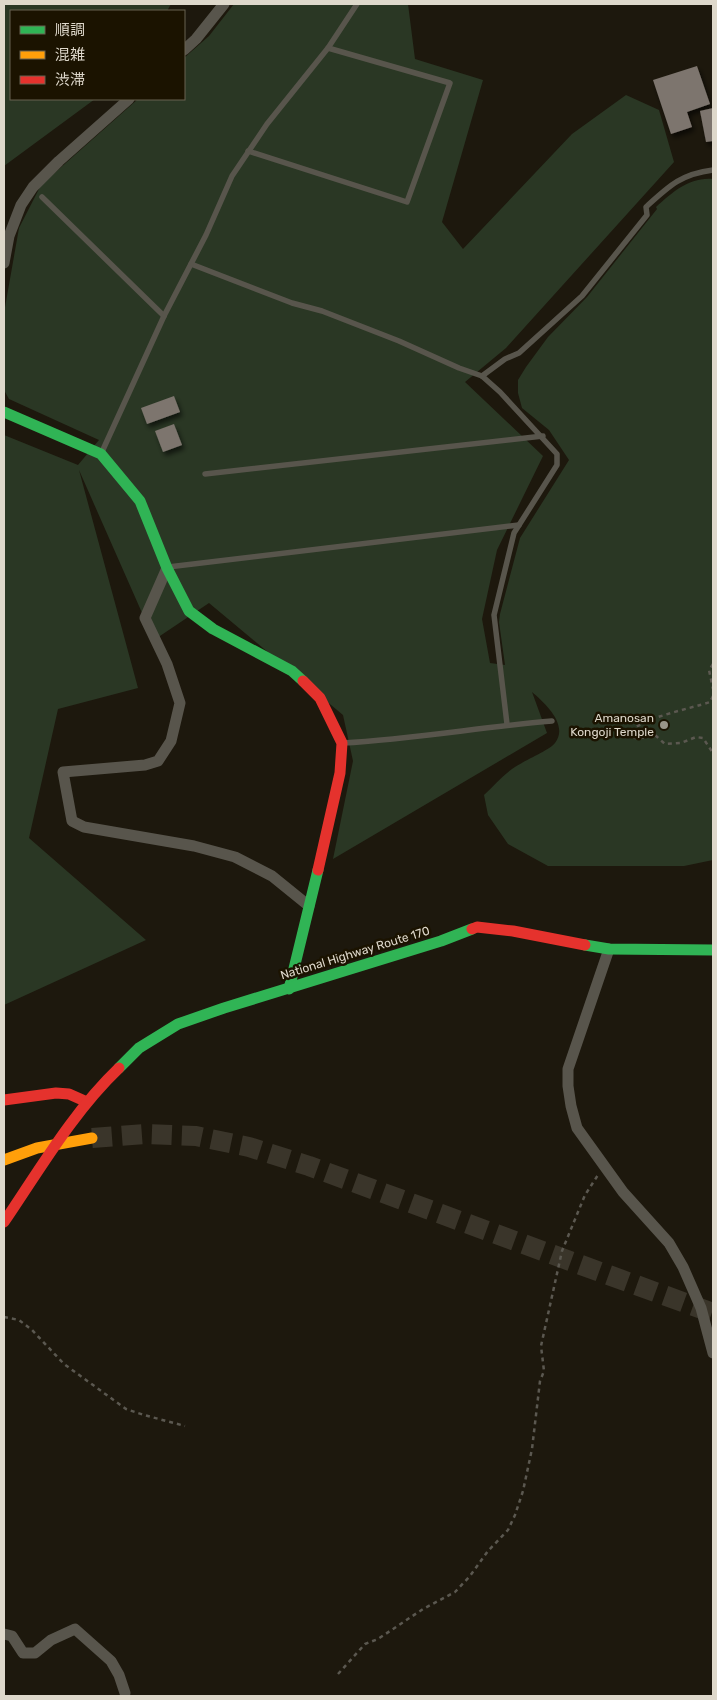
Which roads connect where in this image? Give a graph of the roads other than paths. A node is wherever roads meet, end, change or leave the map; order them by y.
1 (224, 4) edge
2 (357, 4) edge
3 (328, 48) junction
4 (185, 49) edge
5 (128, 100) edge
6 (248, 151) junction
7 (713, 170) edge
8 (42, 197) dead end
9 (4, 264) edge
10 (191, 264) junction
11 (164, 316) junction
12 (482, 376) junction
13 (4, 412) edge
14 (543, 436) junction
15 (101, 454) junction
16 (205, 474) dead end
17 (519, 525) junction
18 (168, 568) junction
19 (552, 721) dead end
20 (507, 724) junction
21 (342, 743) junction
22 (309, 906) junction
23 (609, 949) junction
24 (713, 950) edge
25 (289, 989) junction
26 (4, 1100) edge
27 (87, 1102) junction
28 (4, 1109) edge
29 (92, 1138) tunnel mouth
30 (4, 1160) edge
31 (4, 1222) edge
32 (713, 1353) edge
33 (4, 1634) edge
34 (125, 1693) dead end

1 - 4 street
2 - 3 lane
3 - 6 lane
3 - 6 lane
5 - 9 street
6 - 10 lane
7 - 12 lane
8 - 11 lane
10 - 11 lane
10 - 12 lane
11 - 15 lane
12 - 14 lane
13 - 15 main road
14 - 16 lane
14 - 17 lane
15 - 18 main road
17 - 18 lane
17 - 20 lane
18 - 21 main road
18 - 22 street
19 - 20 lane
20 - 21 lane
21 - 22 main road
22 - 25 main road
23 - 24 main road, National Highway Route 170
23 - 25 main road, National Highway Route 170
23 - 32 street
25 - 27 main road, National Highway Route 170
26 - 27 main road
27 - 28 main road
27 - 31 main road, National Highway Route 170
29 - 30 main road
33 - 34 street

